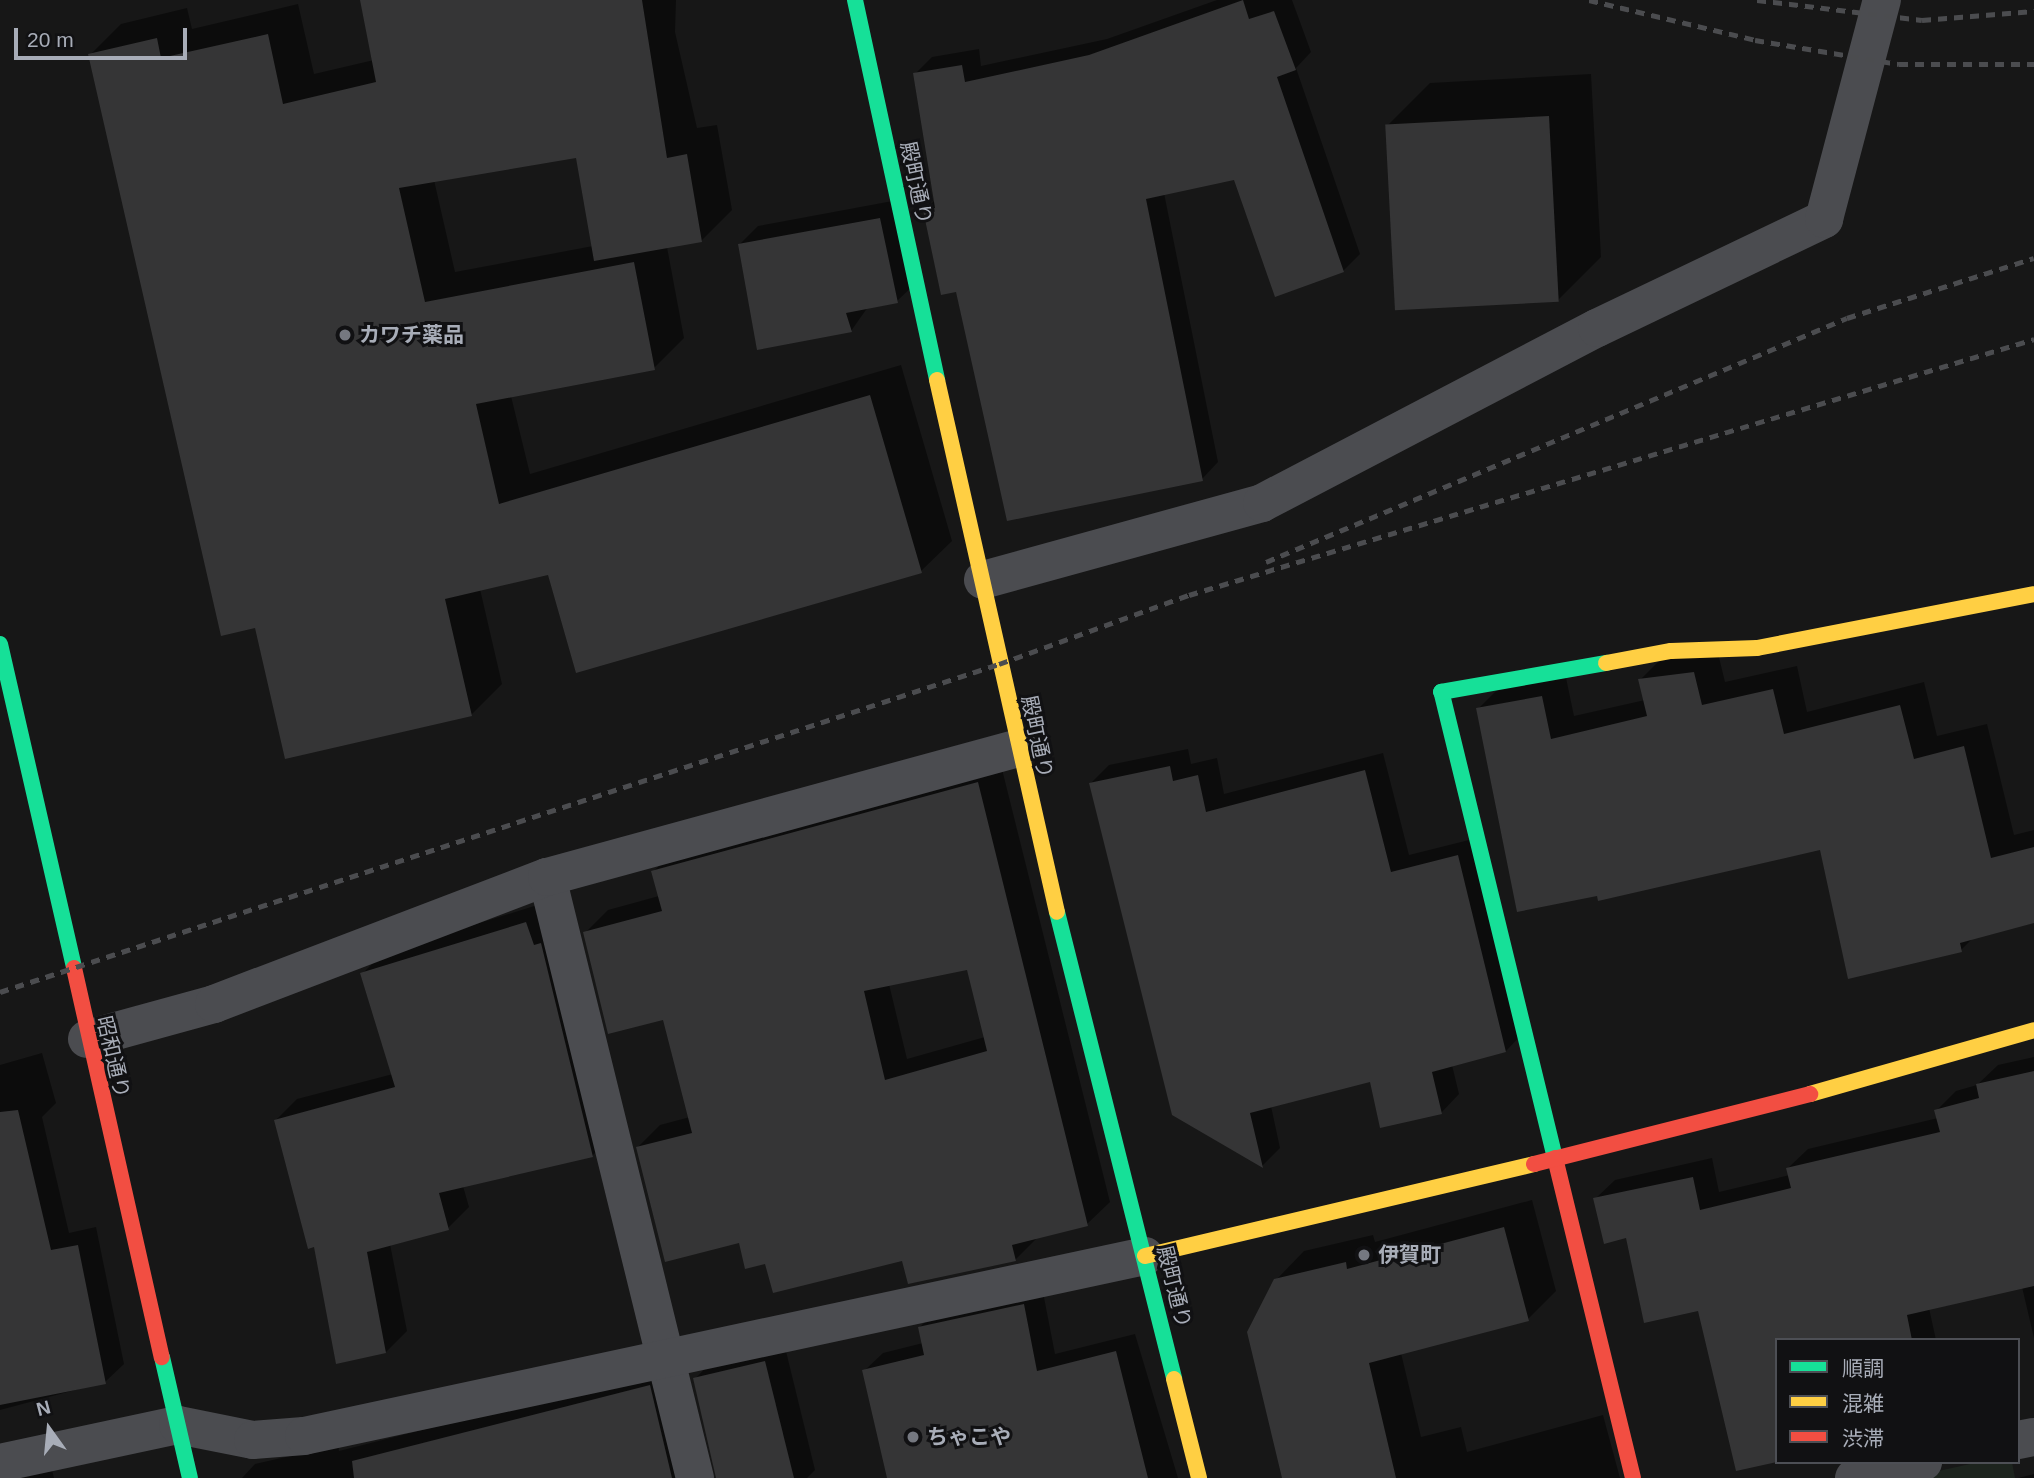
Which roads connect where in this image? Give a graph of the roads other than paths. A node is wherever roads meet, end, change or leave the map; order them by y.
1 (855, 0) edge
2 (1882, 0) edge
3 (983, 580) junction
4 (2034, 594) edge
5 (0, 644) edge
6 (1019, 748) junction
7 (547, 877) junction
8 (2034, 1030) edge
9 (87, 1040) junction
10 (1552, 1160) junction
11 (1145, 1256) junction
12 (663, 1360) junction
13 (178, 1425) junction
14 (0, 1462) edge
15 (1914, 1464) edge
16 (190, 1478) edge
17 (695, 1478) edge
18 (1199, 1478) edge
19 (1633, 1478) edge
20 (1854, 1478) edge

1 - 3 street, 殿町通り
2 - 3 street
3 - 6 street, 殿町通り
4 - 10 street
5 - 9 street, 昭和通り
6 - 7 street
6 - 11 street, 殿町通り
7 - 9 street
7 - 12 street
8 - 10 street
9 - 13 street, 昭和通り
10 - 11 street
10 - 19 street
11 - 12 street
11 - 18 street, 殿町通り
12 - 13 street
12 - 17 street
13 - 14 street
13 - 16 street, 昭和通り
15 - 20 street

